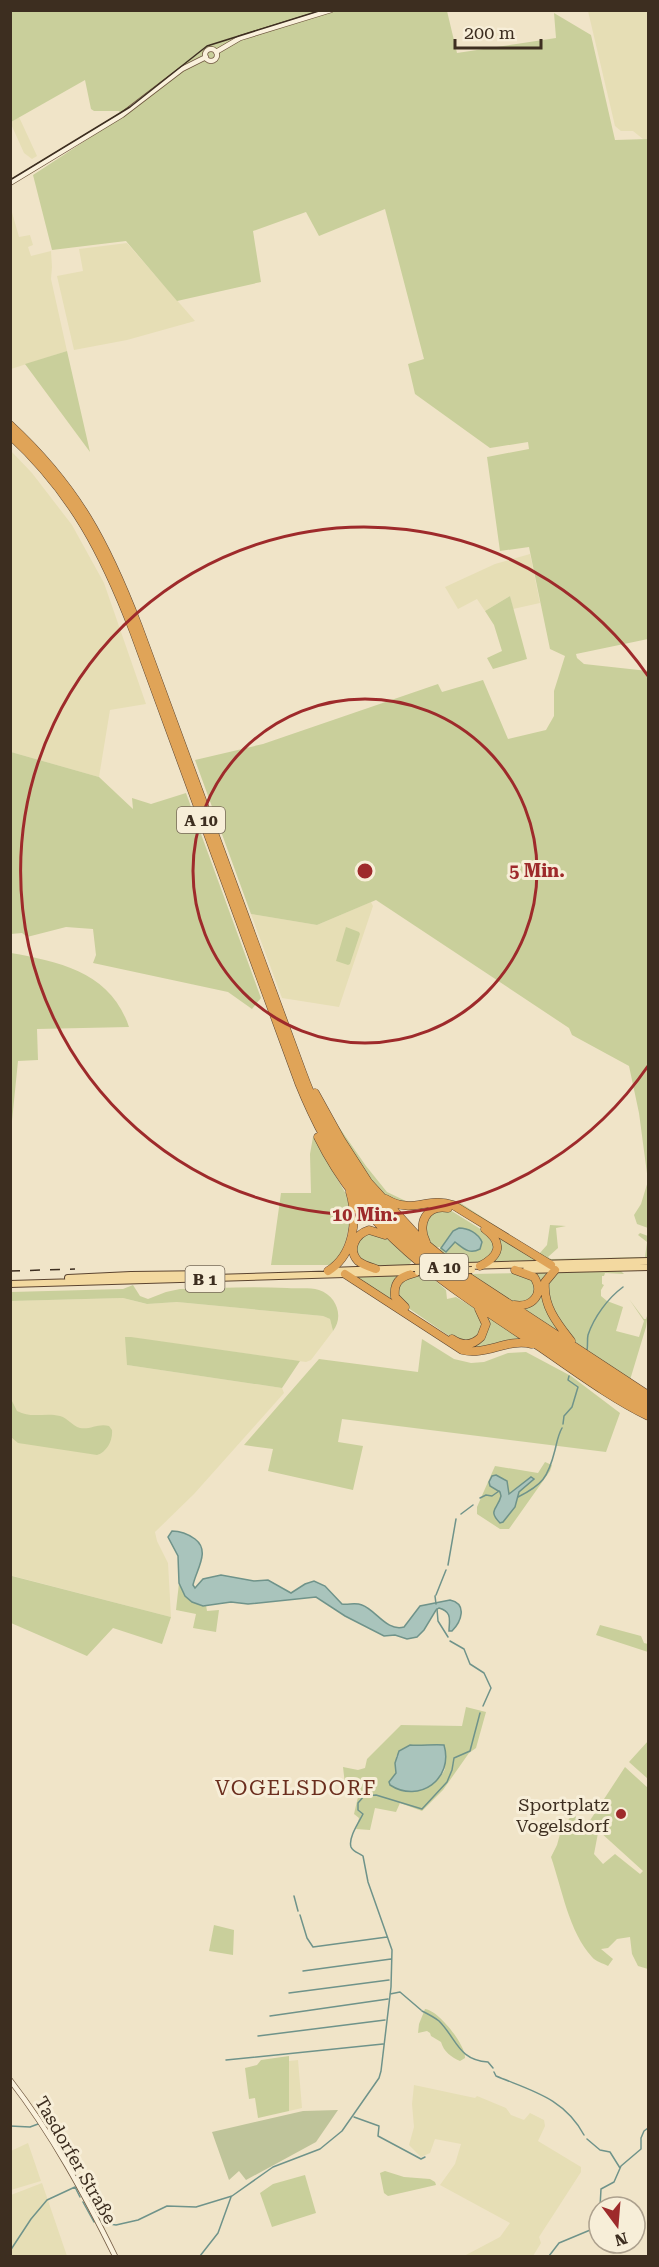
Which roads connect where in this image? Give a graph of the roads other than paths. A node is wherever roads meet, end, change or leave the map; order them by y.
1 (331, 10) edge
2 (216, 52) junction
3 (206, 57) junction
4 (10, 183) edge
5 (10, 425) edge
6 (10, 437) edge
7 (302, 1072) junction
8 (310, 1110) junction
9 (348, 1187) junction
10 (380, 1196) junction
11 (390, 1237) junction
12 (428, 1246) junction
13 (648, 1261) edge
14 (480, 1266) junction
15 (648, 1267) edge
16 (469, 1268) junction
17 (553, 1268) junction
18 (376, 1269) junction
19 (415, 1270) junction
20 (515, 1270) junction
21 (328, 1271) junction
22 (345, 1274) junction
23 (10, 1282) edge
24 (511, 1305) junction
25 (477, 1306) junction
26 (537, 1345) junction
27 (576, 1347) junction
28 (648, 1395) edge
29 (648, 1403) edge
30 (648, 1410) edge
31 (648, 1416) edge
32 (10, 2079) edge
33 (115, 2256) edge

1 - 2 main road
2 - 3 main road
2 - 3 main road
3 - 4 main road
5 - 7 highway, A 10
6 - 8 highway, A 10
7 - 10 highway
7 - 29 highway, A 10
8 - 9 highway
8 - 30 highway, A 10
9 - 11 highway
9 - 21 highway
10 - 12 highway
10 - 17 highway
11 - 18 highway
11 - 25 highway
12 - 14 highway
12 - 24 highway
13 - 17 main road, B 1
14 - 16 main road, B 1
14 - 17 main road, B 1
15 - 17 main road, B 1
16 - 19 main road, B 1, bridge
16 - 20 main road, B 1
17 - 20 main road, B 1
17 - 27 highway
18 - 19 main road, B 1
18 - 21 main road, B 1
19 - 22 main road, B 1
19 - 25 highway
20 - 24 highway
21 - 23 main road, B 1
22 - 23 main road, B 1
22 - 26 highway
24 - 27 highway
25 - 26 highway
26 - 31 highway
27 - 28 highway
32 - 33 main road, Tasdorfer Straße

